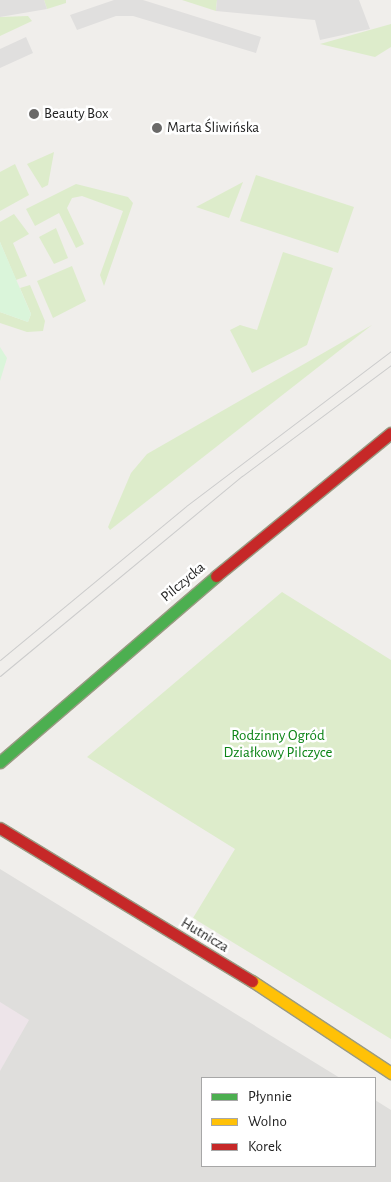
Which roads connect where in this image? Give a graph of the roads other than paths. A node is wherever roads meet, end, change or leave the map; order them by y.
1 (391, 433) edge
2 (0, 762) edge
3 (0, 828) edge
4 (391, 1073) edge

1 - 2 street, Pilczycka
3 - 4 street, Hutnicza

